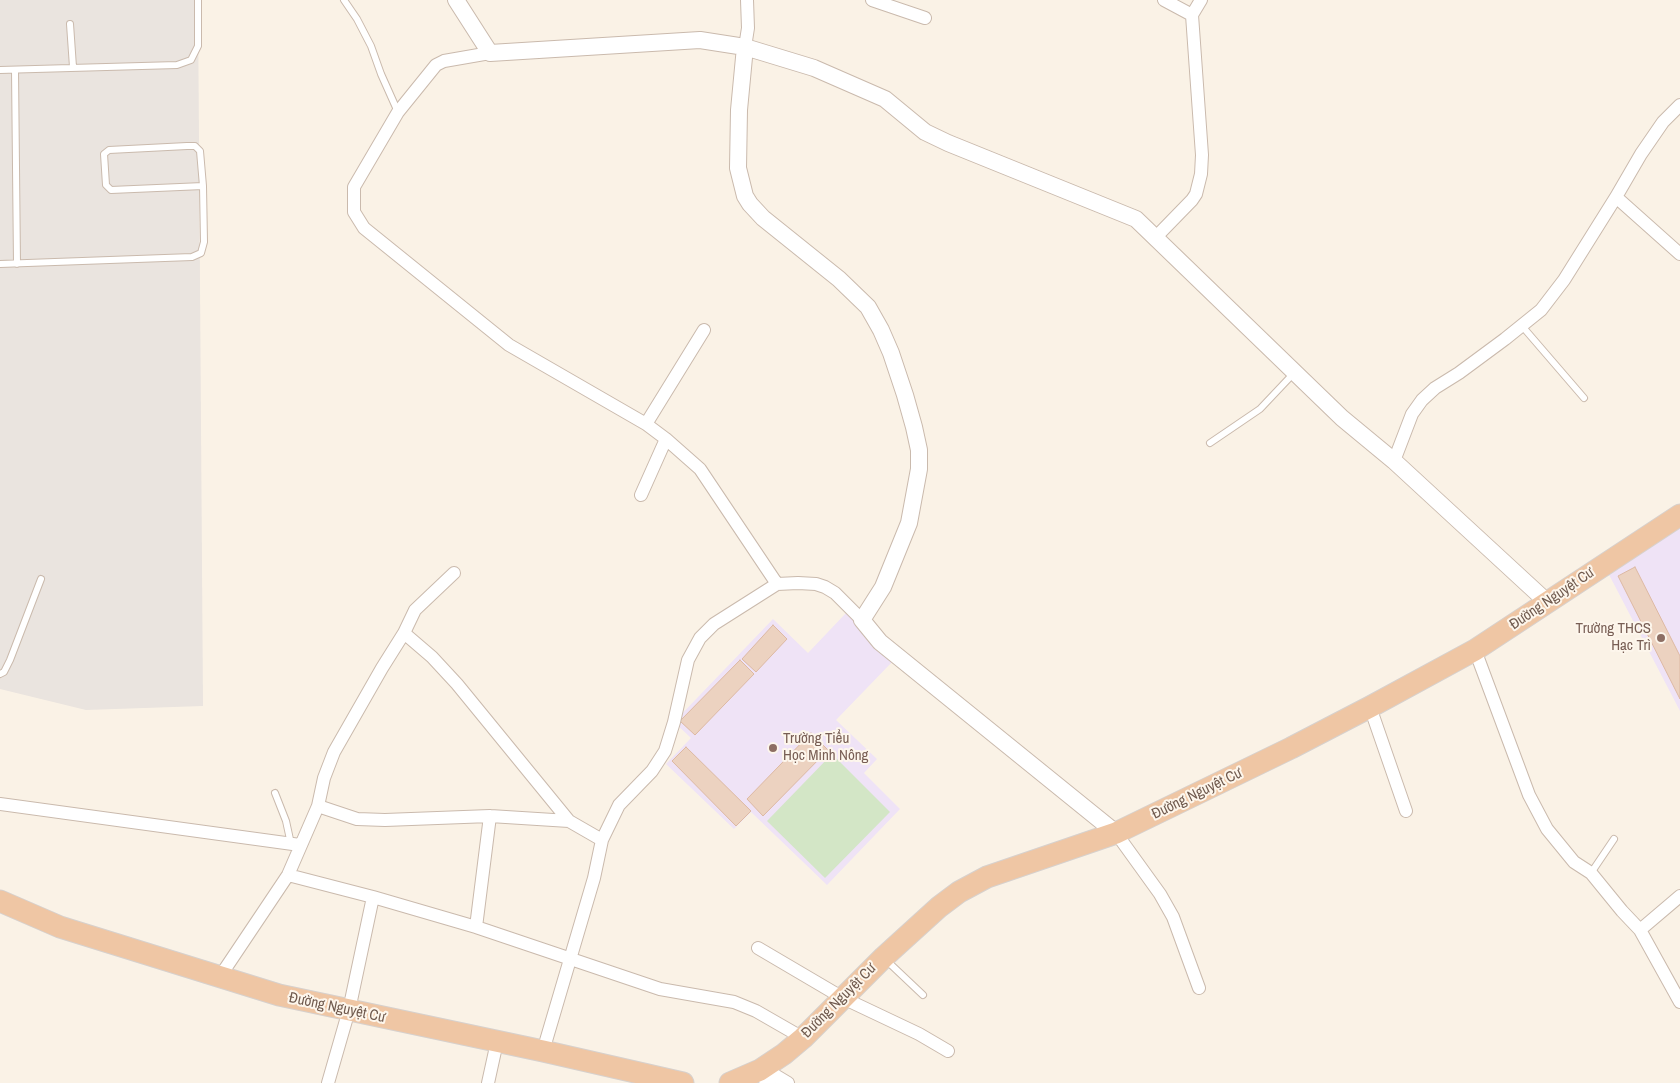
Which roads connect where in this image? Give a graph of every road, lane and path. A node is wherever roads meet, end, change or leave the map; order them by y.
1 (198, 0) edge
2 (344, 0) edge
3 (456, 0) edge
4 (747, 0) edge
5 (872, 0) edge
6 (1164, 0) edge
7 (1201, 0) edge
8 (1192, 15) junction
9 (925, 18) dead end
10 (70, 24) dead end
11 (745, 48) junction
12 (490, 54) junction
13 (73, 67) junction
14 (0, 70) edge
15 (15, 70) junction
16 (1680, 105) edge
17 (398, 112) junction
18 (203, 186) junction
19 (1616, 197) junction
20 (1156, 237) junction
21 (1680, 254) edge
22 (0, 264) edge
23 (17, 264) junction
24 (1522, 326) junction
25 (704, 330) dead end
26 (1295, 372) junction
27 (1584, 398) dead end
28 (646, 424) junction
29 (666, 439) junction
30 (1210, 443) dead end
31 (1394, 460) junction
32 (641, 495) dead end
33 (1680, 516) edge
34 (454, 573) dead end
35 (42, 580) dead end
36 (777, 584) junction
37 (1547, 602) junction
38 (862, 620) junction
39 (404, 633) junction
40 (1475, 650) junction
41 (0, 674) edge
42 (1370, 707) junction
43 (276, 793) dead end
44 (0, 804) edge
45 (318, 806) junction
46 (1406, 810) dead end
47 (490, 816) junction
48 (569, 821) junction
49 (1116, 833) junction
50 (1614, 839) dead end
51 (602, 840) junction
52 (295, 845) junction
53 (1591, 873) junction
54 (288, 875) junction
55 (373, 896) junction
56 (1680, 896) edge
57 (0, 901) edge
58 (476, 927) junction
59 (1640, 930) junction
60 (758, 948) dead end
61 (884, 957) junction
62 (570, 959) junction
63 (219, 978) junction
64 (1199, 988) dead end
65 (923, 995) dead end
66 (843, 998) junction
67 (1680, 1002) edge
68 (349, 1010) junction
69 (803, 1038) junction
70 (497, 1042) junction
71 (543, 1051) junction
72 (948, 1051) dead end
73 (765, 1075) edge
74 (328, 1083) edge
75 (488, 1083) edge
76 (682, 1083) edge
77 (730, 1083) edge
78 (788, 1083) edge

1 - 13 lane
2 - 17 lane
3 - 12 street
4 - 11 street
5 - 9 street
6 - 8 street
7 - 8 street
8 - 20 street
10 - 13 lane
11 - 12 street
11 - 20 street
11 - 38 street
12 - 17 street
13 - 15 lane
14 - 15 lane
15 - 23 lane
16 - 19 street
17 - 28 street
18 - 18 lane
18 - 23 lane
19 - 21 street
19 - 24 street
20 - 26 street
22 - 23 lane
24 - 27 lane
24 - 31 street
25 - 28 street
26 - 30 lane
26 - 31 street
28 - 29 street
29 - 32 street
29 - 36 street
31 - 37 street
33 - 37 highway, Đường Nguyệt Cư
34 - 39 street
35 - 41 lane
36 - 38 street
36 - 51 street
37 - 40 highway, Đường Nguyệt Cư
38 - 49 street
39 - 45 street
39 - 48 street
40 - 42 highway, Đường Nguyệt Cư
40 - 53 street
42 - 46 street
42 - 49 highway, Đường Nguyệt Cư
43 - 52 lane
44 - 52 street
45 - 47 street
45 - 52 street
47 - 48 street
47 - 58 street
48 - 51 street
49 - 61 highway, Đường Nguyệt Cư
49 - 64 street
50 - 53 lane
51 - 62 street
52 - 54 street
53 - 59 street
54 - 55 street
54 - 63 street
55 - 58 street
55 - 68 street
56 - 59 street
57 - 63 highway, Đường Nguyệt Cư
58 - 62 street
59 - 67 street
60 - 66 street
61 - 65 lane
61 - 66 highway, Đường Nguyệt Cư
62 - 69 street
62 - 71 street
63 - 68 highway, Đường Nguyệt Cư
66 - 69 highway, Đường Nguyệt Cư
66 - 72 street
68 - 70 highway, Đường Nguyệt Cư
68 - 74 street
69 - 73 highway, Đường Nguyệt Cư
70 - 71 highway, Đường Nguyệt Cư
70 - 75 street
71 - 76 highway, Đường Nguyệt Cư
73 - 77 highway, Đường Nguyệt Cư
73 - 78 street

